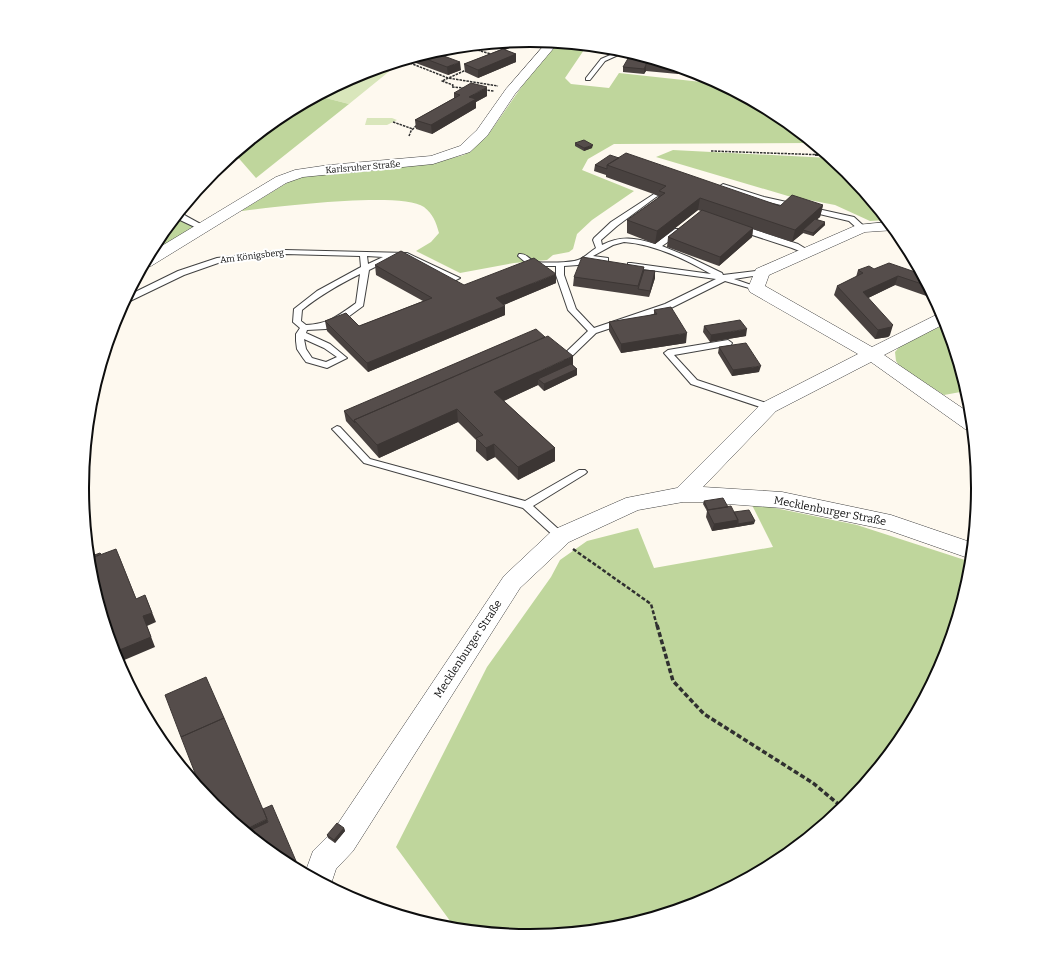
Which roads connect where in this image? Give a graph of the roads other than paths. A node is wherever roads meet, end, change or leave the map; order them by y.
1 (548, 48) edge
2 (615, 55) edge
3 (588, 79) dead end
4 (718, 184) edge
5 (654, 196) edge
6 (182, 217) edge
7 (730, 224) edge
8 (885, 226) edge
9 (202, 227) junction
10 (681, 228) edge
11 (862, 228) junction
12 (656, 247) junction
13 (600, 249) junction
14 (808, 252) junction
15 (363, 253) junction
16 (393, 255) junction
17 (522, 256) dead end
18 (154, 257) edge
19 (589, 258) junction
20 (611, 261) edge
21 (560, 264) junction
22 (626, 264) edge
23 (365, 269) junction
24 (456, 278) dead end
25 (724, 278) junction
26 (759, 280) junction
27 (133, 296) edge
28 (938, 320) edge
29 (593, 330) junction
30 (302, 331) junction
31 (728, 343) dead end
32 (871, 354) junction
33 (566, 357) edge
34 (769, 407) junction
35 (965, 419) edge
36 (337, 430) dead end
37 (582, 472) dead end
38 (683, 494) junction
39 (526, 504) junction
40 (561, 536) junction
41 (967, 548) edge
42 (319, 876) edge

1 - 9 street, Karlsruher Straße
2 - 3 lane
4 - 11 lane
5 - 13 lane
6 - 9 lane
7 - 14 lane
8 - 11 street
9 - 18 street, Karlsruher Straße
10 - 12 lane
11 - 14 street
12 - 13 lane
12 - 25 lane
13 - 19 lane
14 - 26 street
15 - 16 lane, Am Königsberg
15 - 23 lane
15 - 27 lane, Am Königsberg
16 - 23 lane
16 - 24 lane, Am Königsberg
17 - 21 lane
19 - 20 lane
19 - 21 lane
21 - 29 lane
22 - 25 lane
23 - 30 lane
23 - 30 lane
25 - 26 lane
25 - 26 lane
25 - 29 lane
26 - 32 street
28 - 32 street
29 - 33 lane
30 - 30 lane
31 - 34 lane
32 - 34 street
32 - 35 street
34 - 38 street
36 - 39 lane
37 - 39 lane
38 - 40 street, Mecklenburger Straße
38 - 41 street, Mecklenburger Straße
39 - 40 lane
40 - 42 street, Mecklenburger Straße

